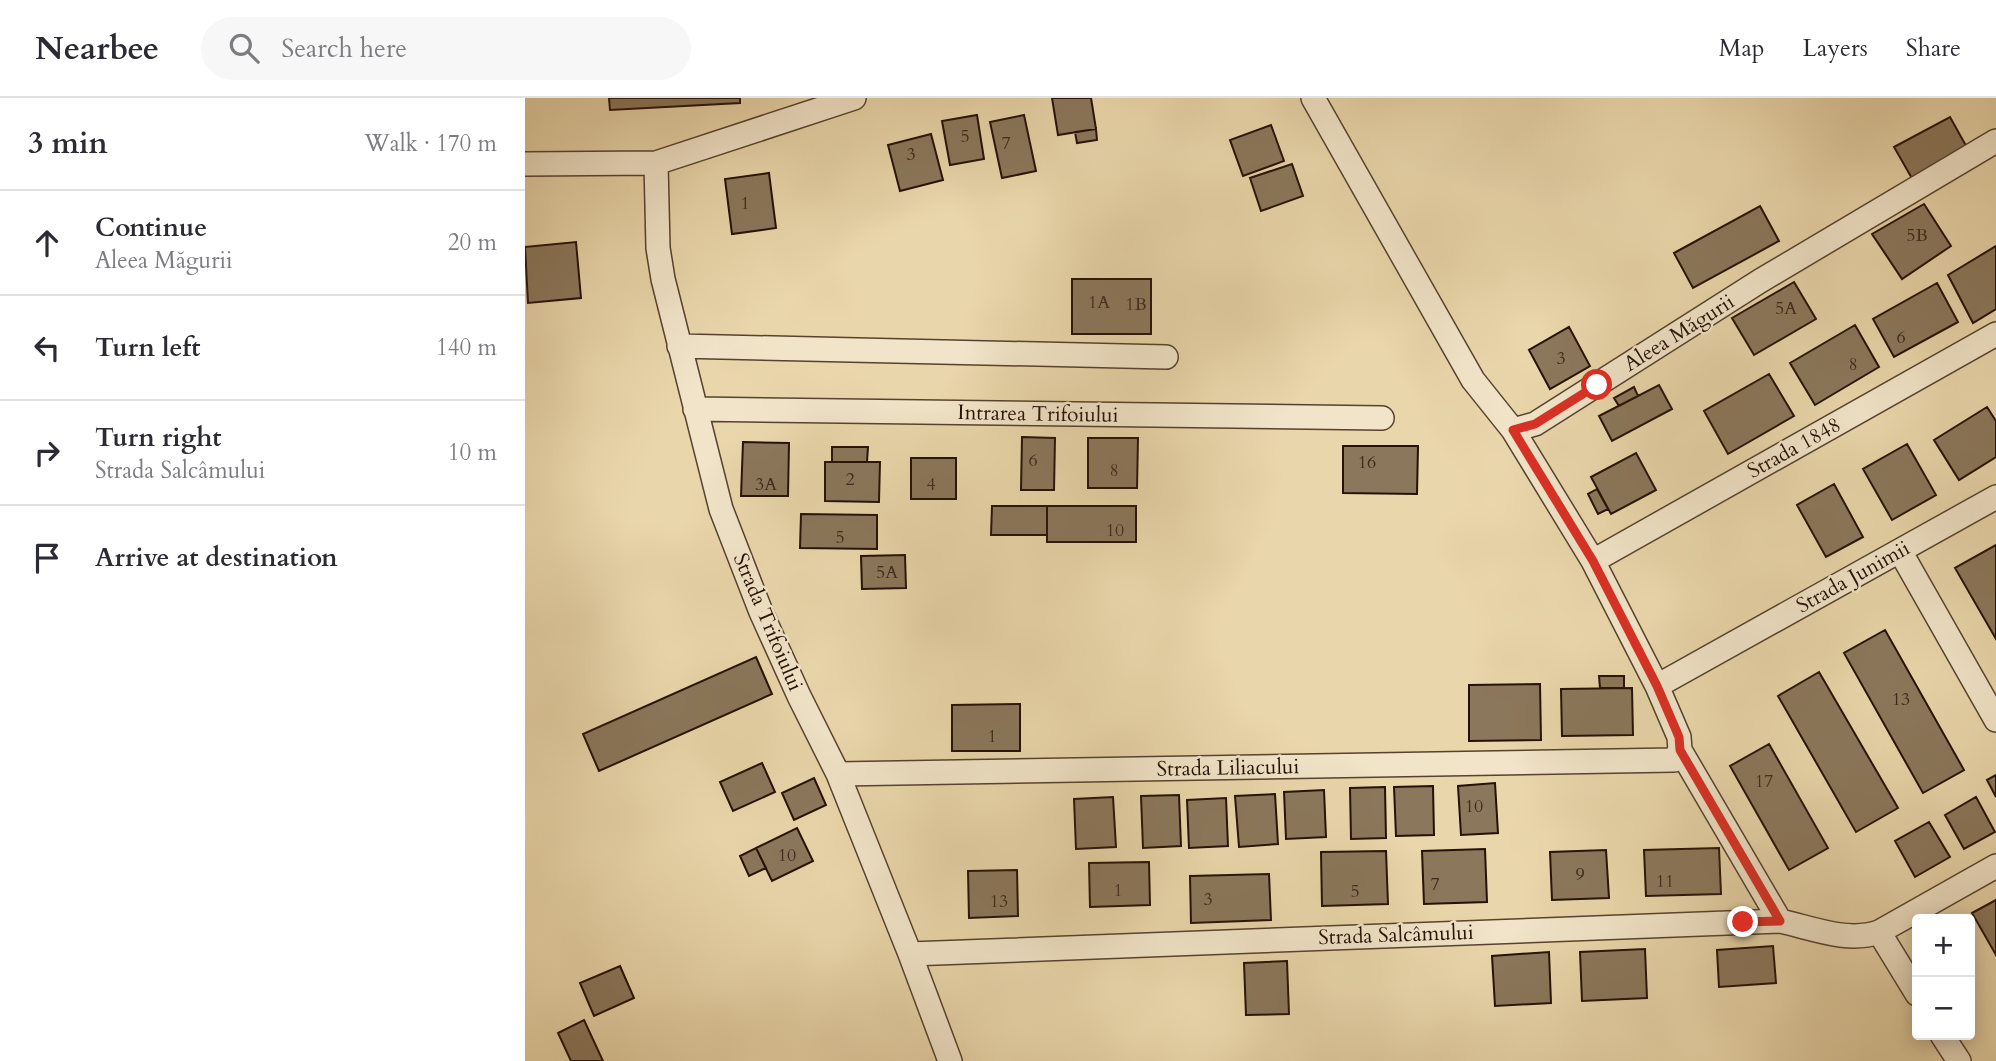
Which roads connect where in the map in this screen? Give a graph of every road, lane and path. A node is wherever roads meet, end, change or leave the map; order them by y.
1 (854, 98) edge
2 (1313, 98) edge
3 (1996, 141) edge
4 (656, 163) junction
5 (525, 164) edge
6 (1996, 334) edge
7 (679, 346) junction
8 (1166, 357) dead end
9 (695, 410) junction
10 (1382, 418) dead end
11 (1513, 430) junction
12 (1996, 497) edge
13 (1901, 551) junction
14 (1593, 561) junction
15 (1657, 686) junction
16 (1996, 720) edge
17 (1680, 750) junction
18 (838, 774) junction
19 (1996, 866) edge
20 (1780, 921) junction
21 (1879, 932) junction
22 (911, 954) junction
23 (1912, 986) edge
24 (1945, 1040) edge
25 (950, 1061) edge
26 (1959, 1061) edge

1 - 4 street
2 - 11 street
3 - 11 street, Aleea Măgurii
4 - 5 street
4 - 7 street, Strada Trifoiului
6 - 14 street, Strada 1848
7 - 8 street
7 - 9 street, Strada Trifoiului
9 - 10 street, Intrarea Trifoiului
9 - 18 street, Strada Trifoiului
11 - 14 street
12 - 13 street, Strada Junimii
13 - 15 street, Strada Junimii
13 - 16 street
14 - 15 street
15 - 17 street
17 - 18 street, Strada Liliacului
17 - 20 street
18 - 22 street, Strada Trifoiului
19 - 21 street
20 - 21 street, Strada Salcâmului
20 - 22 street, Strada Salcâmului
21 - 23 street
22 - 25 street, Strada Trifoiului
24 - 26 street

